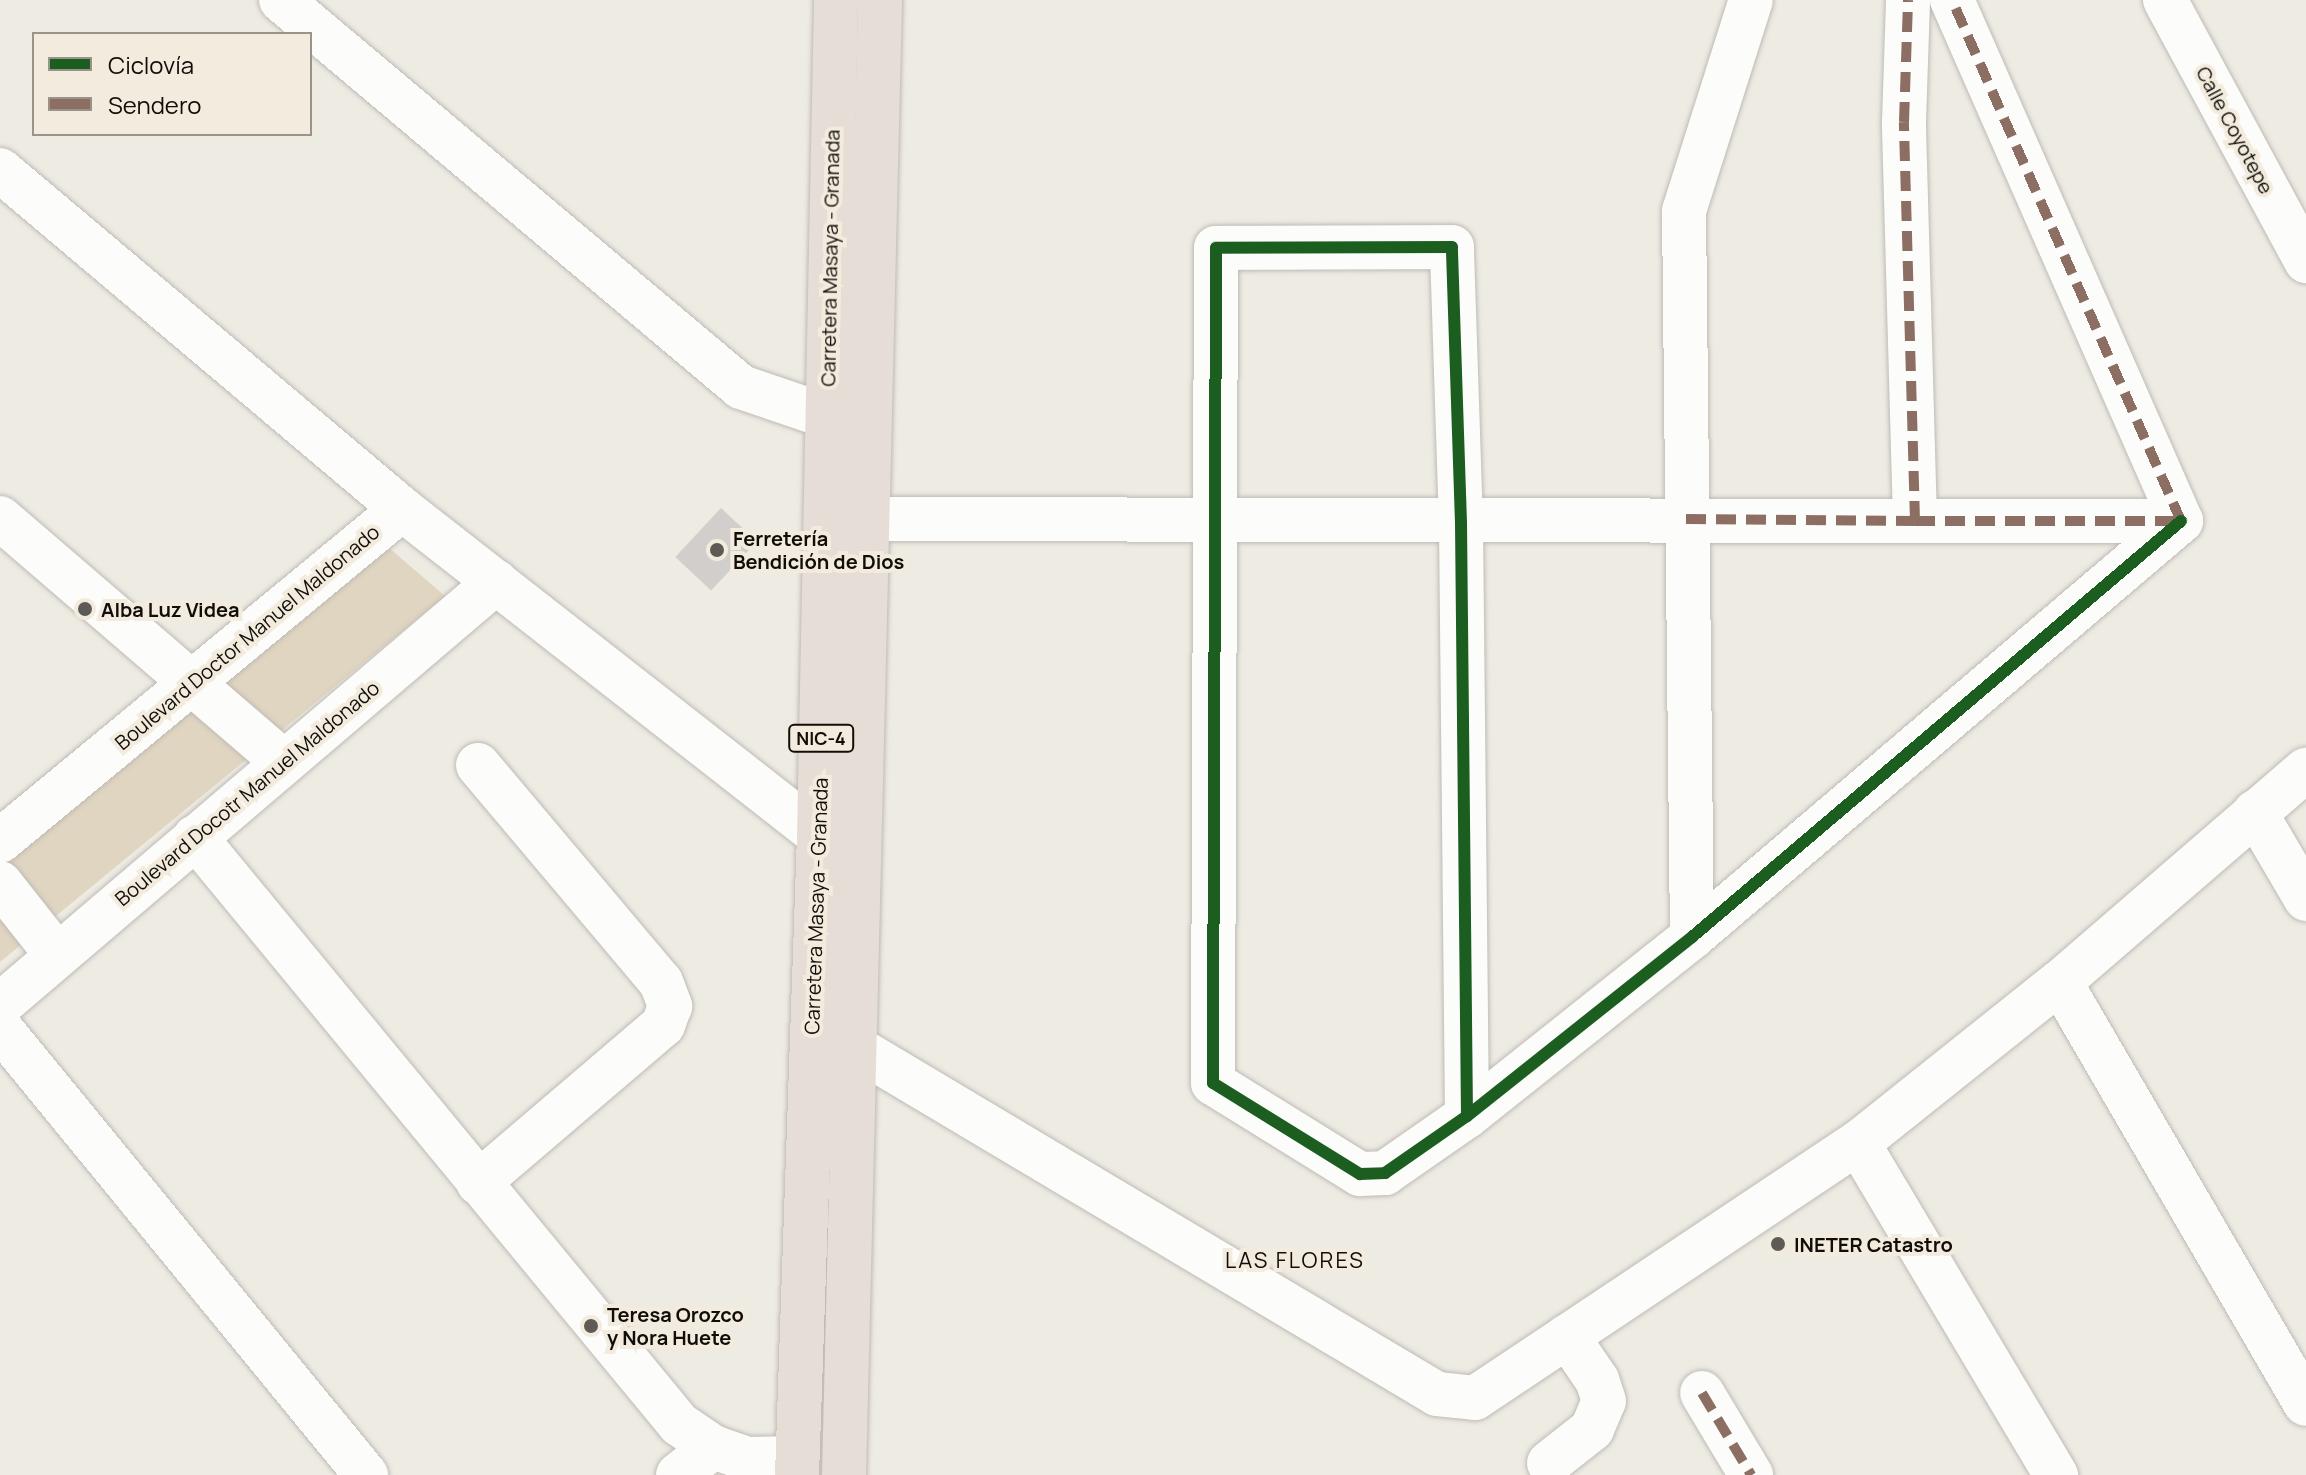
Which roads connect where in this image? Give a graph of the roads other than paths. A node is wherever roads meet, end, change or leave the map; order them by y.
1 (281, 0) edge
2 (836, 0) edge
3 (880, 0) edge
4 (1751, 0) edge
5 (1908, 0) edge
6 (1952, 0) edge
7 (2165, 0) edge
8 (0, 170) edge
9 (2306, 261) edge
10 (826, 416) junction
11 (402, 509) junction
12 (0, 518) edge
13 (865, 519) junction
14 (1686, 519) junction
15 (1915, 521) junction
16 (2181, 521) junction
17 (1215, 523) junction
18 (1461, 523) junction
19 (496, 582) junction
20 (191, 682) junction
21 (284, 762) junction
22 (478, 765) dead end
23 (2306, 770) edge
24 (2255, 812) junction
25 (819, 835) junction
26 (195, 837) junction
27 (0, 841) edge
28 (0, 883) edge
29 (2306, 899) edge
30 (1692, 937) junction
31 (56, 954) junction
32 (2060, 982) junction
33 (0, 1005) edge
34 (0, 1028) edge
35 (853, 1046) junction
36 (1467, 1116) junction
37 (1858, 1143) junction
38 (478, 1183) junction
39 (1567, 1336) junction
40 (1702, 1393) dead end
41 (2306, 1404) edge
42 (713, 1447) junction
43 (1549, 1463) dead end
44 (797, 1466) edge
45 (366, 1475) edge
46 (678, 1475) edge
47 (844, 1475) edge
48 (1751, 1475) edge
49 (2056, 1475) edge

1 - 10 street
2 - 10 highway, Carretera Masaya - Granada / NIC-4
3 - 13 highway, Carretera Masaya - Granada / NIC-4
4 - 14 street
5 - 15 street
6 - 16 street
7 - 9 street, Calle Coyotepe
8 - 11 street
10 - 25 highway, Carretera Masaya - Granada / NIC-4
11 - 19 street
11 - 20 street, Boulevard Doctor Manuel Maldonado
12 - 20 street
13 - 17 street
13 - 35 highway, Carretera Masaya - Granada / NIC-4
14 - 15 street
14 - 18 street
14 - 30 street
15 - 16 street
16 - 30 street
17 - 18 street
17 - 18 street
17 - 36 street
18 - 36 street
19 - 21 street, Boulevard Docotr Manuel Maldonado
19 - 25 street
20 - 21 street
20 - 27 street, Boulevard Doctor Manuel Maldonado
21 - 26 street, Boulevard Docotr Manuel Maldonado
22 - 38 street
23 - 24 street
24 - 29 street
24 - 32 street
25 - 44 highway, Carretera Masaya - Granada / NIC-4
26 - 31 street, Boulevard Docotr Manuel Maldonado
26 - 38 street
28 - 31 street
30 - 36 street
31 - 33 street, Boulevard Docotr Manuel Maldonado
32 - 37 street
32 - 41 street
34 - 45 street
35 - 39 street
35 - 47 highway, Carretera Masaya - Granada / NIC-4
37 - 39 street
37 - 49 street
38 - 42 street
39 - 43 street
40 - 48 street
42 - 44 street
42 - 46 street

